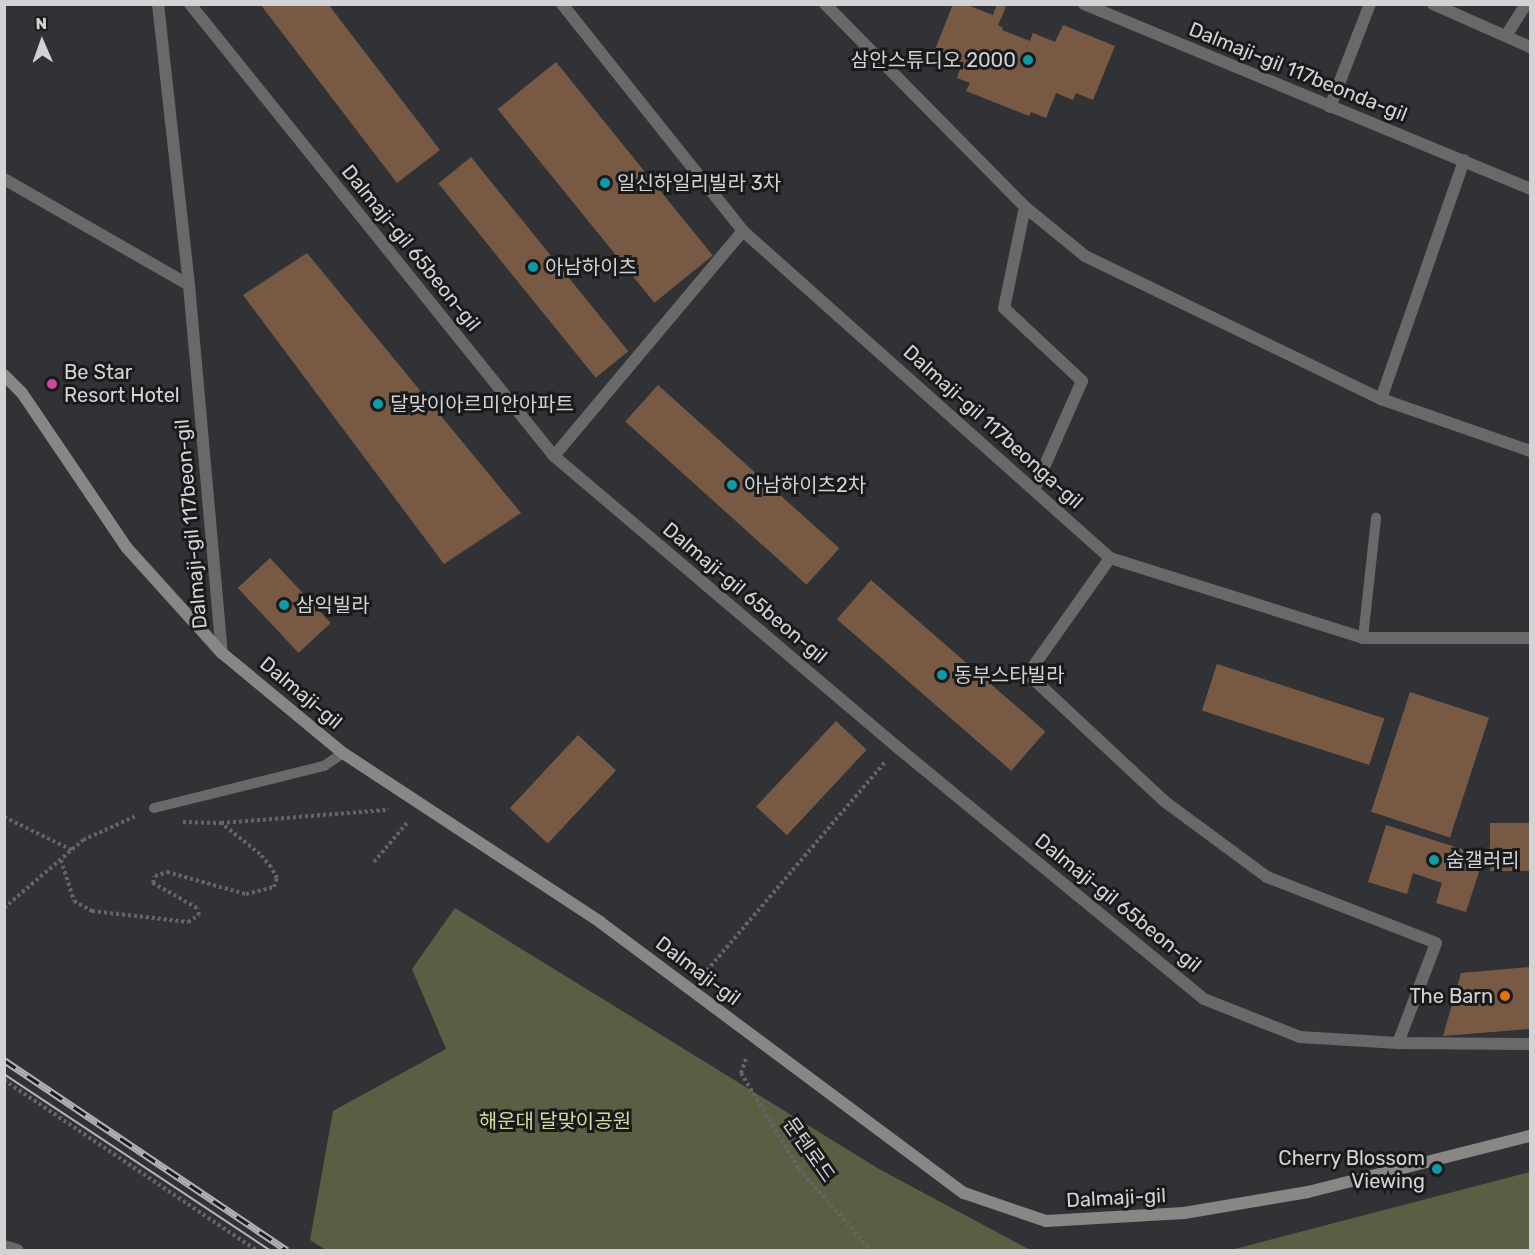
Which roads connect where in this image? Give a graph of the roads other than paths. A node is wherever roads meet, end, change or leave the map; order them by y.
1 (158, 4) edge
2 (190, 4) edge
3 (561, 4) edge
4 (825, 4) edge
5 (1084, 4) edge
6 (1370, 4) edge
7 (1433, 4) edge
8 (1526, 4) edge
9 (1506, 36) junction
10 (1530, 47) edge
11 (1330, 107) junction
12 (1464, 160) junction
13 (4, 179) edge
14 (1530, 189) edge
15 (1025, 207) junction
16 (743, 231) junction
17 (189, 285) junction
18 (4, 375) edge
19 (1381, 399) junction
20 (1530, 450) edge
21 (554, 456) junction
22 (1034, 490) junction
23 (1376, 518) dead end
24 (1110, 558) junction
25 (1363, 638) junction
26 (1530, 638) edge
27 (222, 653) junction
28 (343, 753) junction
29 (154, 808) road end
30 (1398, 1043) junction
31 (1530, 1044) edge
32 (1530, 1136) edge
33 (4, 1246) edge
34 (17, 1251) edge

1 - 17 street, Dalmaji-gil 117beon-gil
2 - 21 street, Dalmaji-gil 65beon-gil
3 - 16 street, Dalmaji-gil 117beonga-gil
4 - 15 street
5 - 11 street, Dalmaji-gil 117beonda-gil
6 - 11 street
7 - 9 street
8 - 9 street
9 - 10 street
11 - 12 street, Dalmaji-gil 117beonda-gil
12 - 14 street, Dalmaji-gil 117beonda-gil
12 - 19 street
13 - 17 street
15 - 19 street
15 - 22 street
16 - 21 street
16 - 22 street, Dalmaji-gil 117beonga-gil
17 - 27 street, Dalmaji-gil 117beon-gil
18 - 27 street, Dalmaji-gil
19 - 20 street
21 - 30 street, Dalmaji-gil 65beon-gil
22 - 24 street, Dalmaji-gil 117beonga-gil
23 - 25 lane
24 - 25 street, Dalmaji-gil 117beonga-gil
24 - 30 street
25 - 26 street, Dalmaji-gil 117beonga-gil
27 - 28 street, Dalmaji-gil
28 - 29 lane
28 - 32 street, Dalmaji-gil
30 - 31 street, Dalmaji-gil 65beon-gil
33 - 34 street

